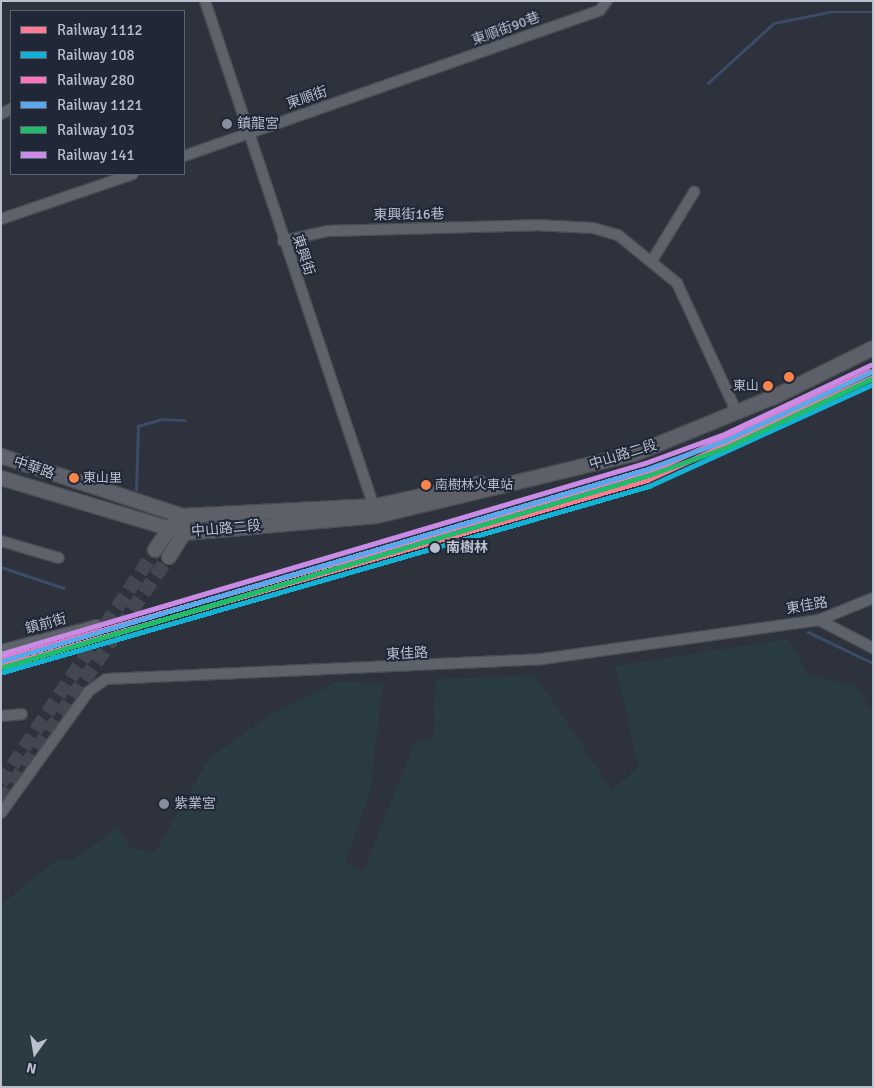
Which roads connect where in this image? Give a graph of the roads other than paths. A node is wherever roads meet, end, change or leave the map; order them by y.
1 (205, 1) edge
2 (607, 1) edge
3 (410, 77) joint
4 (248, 133) junction
5 (185, 156) edge
6 (130, 175) edge
7 (694, 192) dead end
8 (1, 219) edge
9 (284, 241) junction
10 (653, 259) junction
11 (873, 348) edge
12 (737, 413) junction
13 (1, 456) edge
14 (1, 478) edge
15 (376, 511) junction
16 (182, 516) junction
17 (168, 529) junction
18 (184, 533) junction
19 (1, 540) edge
20 (156, 550) tunnel mouth
21 (169, 557) tunnel mouth
22 (59, 558) dead end
23 (873, 598) edge
24 (819, 620) junction
25 (97, 625) dead end
26 (873, 648) edge
27 (1, 650) edge
28 (22, 714) dead end
29 (1, 716) edge
30 (1, 813) edge

1 - 4 street, 東興街
2 - 3 street, 東順街90巷
3 - 4 street, 東順街
4 - 5 street, 東順街
4 - 9 street, 東興街
6 - 8 street
7 - 10 street
9 - 10 street, 東興街16巷
9 - 15 street, 東興街
10 - 12 street, 東興街16巷
11 - 12 main road, 中山路二段
12 - 15 main road, 中山路二段
13 - 16 main road, 中華路
14 - 17 main road, 中華路
15 - 16 main road, 中山路二段
15 - 18 main road, 中山路二段
16 - 17 main road, 中山路二段
16 - 18 main road
17 - 18 main road, 中山路二段
17 - 20 main road
18 - 21 main road
19 - 22 street
23 - 24 street, 東佳路
24 - 26 street
24 - 30 street, 東佳路
25 - 27 street, 鎮前街
28 - 29 street

